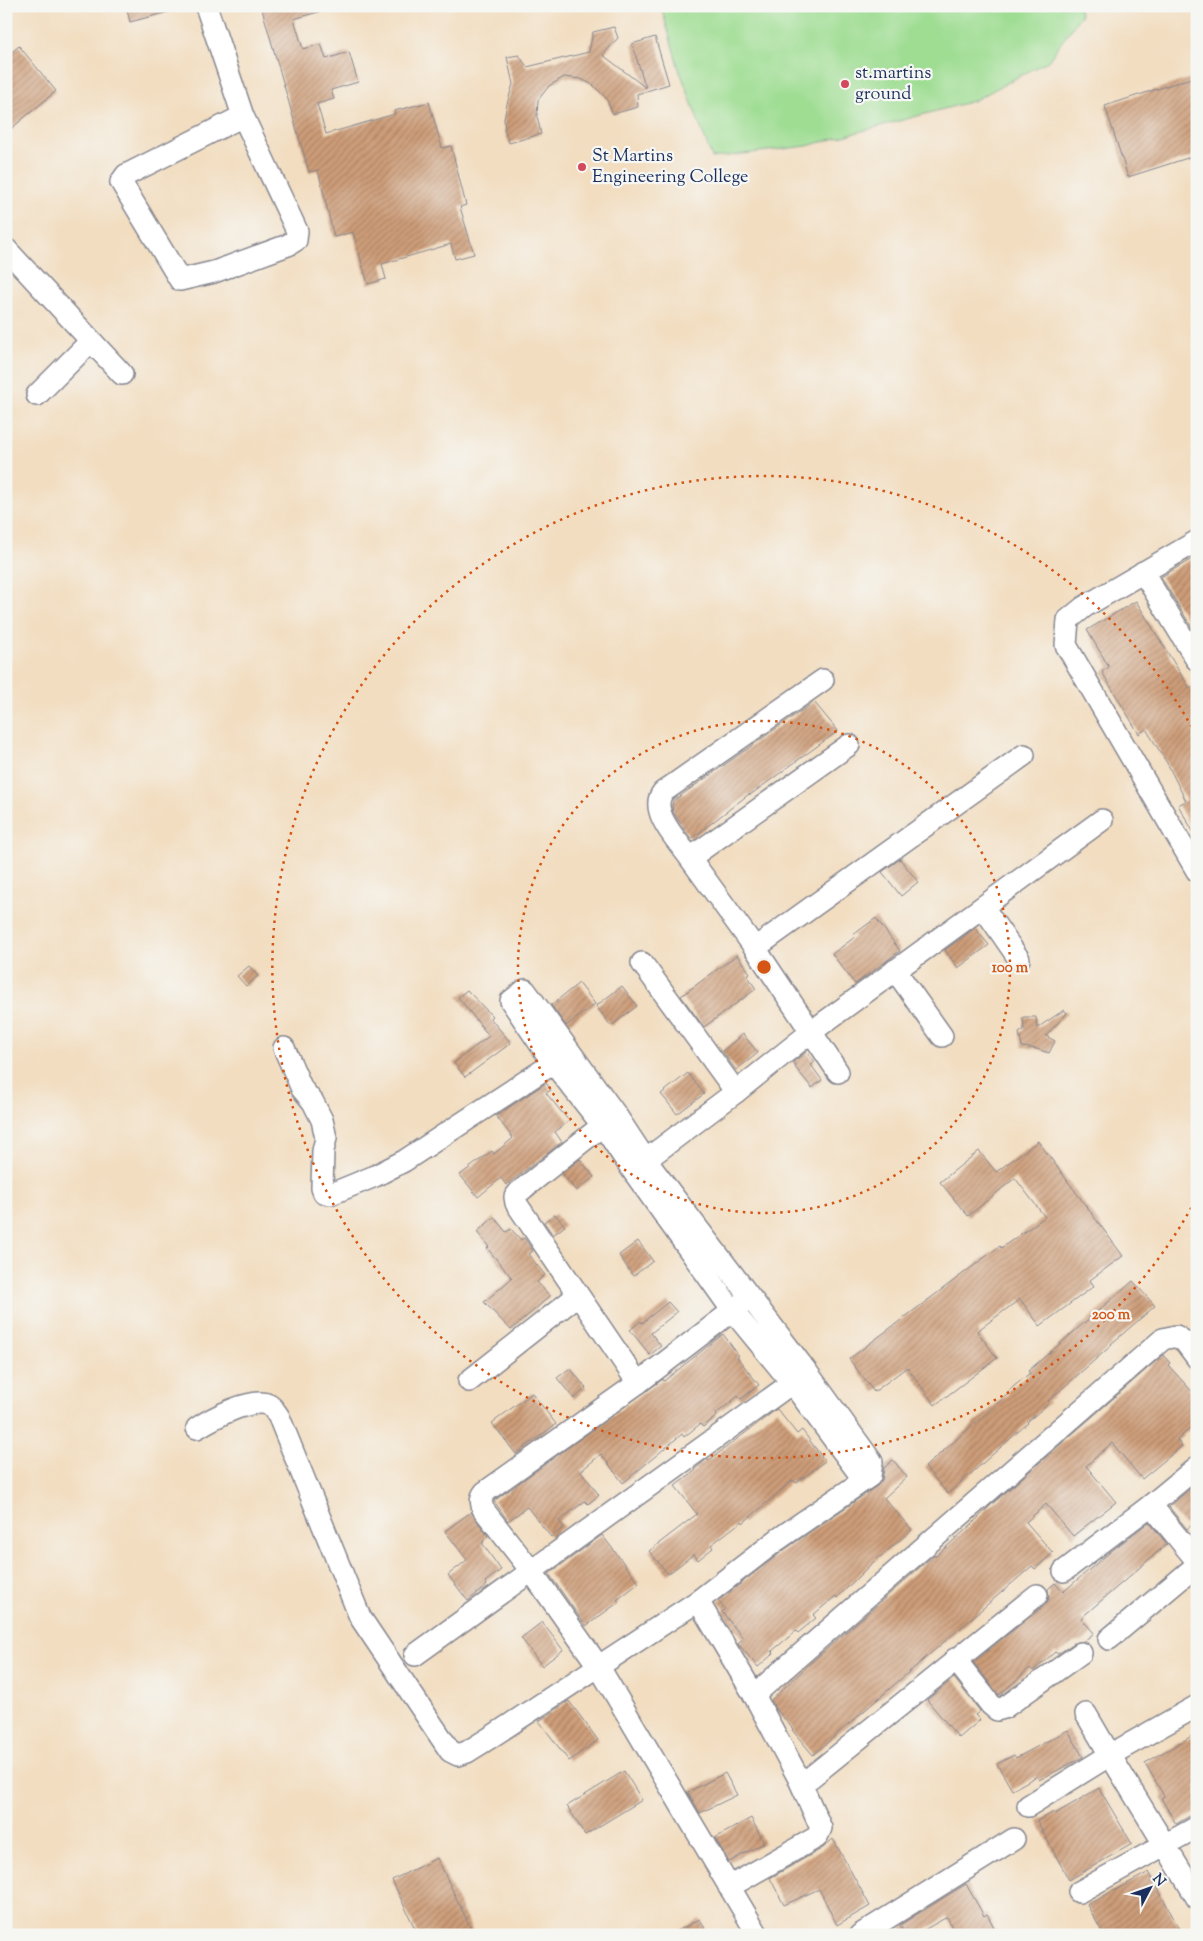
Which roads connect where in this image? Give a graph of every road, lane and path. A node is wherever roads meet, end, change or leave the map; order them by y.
1 (206, 6) edge
2 (243, 116) junction
3 (9, 258) edge
4 (91, 341) junction
5 (122, 374) dead end
6 (36, 394) dead end
7 (1197, 541) edge
8 (1144, 572) junction
9 (1196, 659) edge
10 (823, 680) dead end
11 (849, 745) dead end
12 (1024, 755) dead end
13 (1102, 820) dead end
14 (690, 858) junction
15 (1197, 870) edge
16 (983, 907) junction
17 (756, 948) junction
18 (1020, 960) dead end
19 (642, 963) dead end
20 (895, 970) junction
21 (811, 1032) junction
22 (942, 1036) dead end
23 (284, 1048) dead end
24 (838, 1072) dead end
25 (736, 1092) junction
26 (609, 1120) junction
27 (639, 1165) junction
28 (578, 1295) junction
29 (750, 1298) junction
30 (732, 1310) junction
31 (1197, 1358) edge
32 (800, 1377) junction
33 (469, 1381) dead end
34 (638, 1383) junction
35 (197, 1428) dead end
36 (1197, 1467) edge
37 (1151, 1505) junction
38 (1197, 1561) edge
39 (1197, 1565) edge
40 (1064, 1571) dead end
41 (532, 1572) junction
42 (1037, 1594) dead end
43 (698, 1600) junction
44 (1109, 1639) dead end
45 (1081, 1653) dead end
46 (415, 1655) dead end
47 (955, 1659) junction
48 (599, 1667) junction
49 (754, 1695) junction
50 (1197, 1706) edge
51 (1086, 1714) dead end
52 (1110, 1755) junction
53 (804, 1782) junction
54 (1028, 1806) dead end
55 (1197, 1827) edge
56 (1014, 1839) dead end
57 (1165, 1845) junction
58 (729, 1887) junction
59 (1079, 1892) dead end
60 (1197, 1898) edge
61 (870, 1932) edge
62 (758, 1935) edge

1 - 2 street
2 - 2 street
3 - 4 street
4 - 5 street
4 - 6 street
7 - 8 street
8 - 9 street
8 - 15 street
10 - 14 street
11 - 14 street
12 - 17 street
13 - 16 street
14 - 17 street
16 - 18 street
16 - 20 street
17 - 21 street
19 - 25 street
20 - 21 street
20 - 22 street
21 - 24 street
21 - 25 street
23 - 26 street
25 - 27 street
26 - 27 street
26 - 28 street
27 - 29 street
27 - 30 street
28 - 33 street
28 - 34 street
29 - 30 street
29 - 32 street
30 - 32 street
30 - 34 street
31 - 49 street
32 - 41 street
32 - 43 street
34 - 41 street
35 - 48 street
36 - 37 street
37 - 38 street
37 - 40 street
39 - 44 street
41 - 46 street
41 - 48 street
42 - 47 street
43 - 48 street
43 - 49 street
45 - 47 street
47 - 53 street
48 - 58 street
49 - 53 street
50 - 52 street
51 - 52 street
52 - 54 street
52 - 57 street
53 - 58 street
55 - 57 street
56 - 61 street
57 - 59 street
57 - 60 street
58 - 62 street

